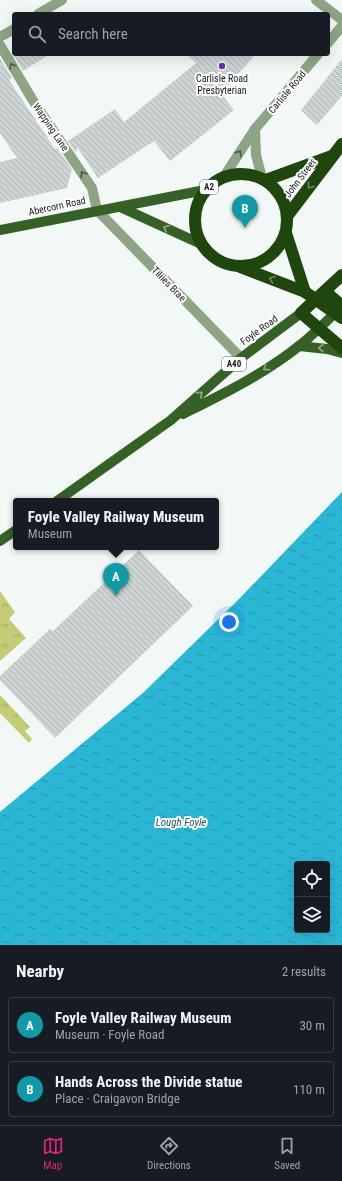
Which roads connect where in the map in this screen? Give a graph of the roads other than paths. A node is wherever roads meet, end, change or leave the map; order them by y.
1 (62, 0) edge
2 (316, 0) edge
3 (41, 12) edge
4 (342, 20) edge
5 (342, 26) edge
6 (12, 30) edge
7 (0, 37) edge
8 (330, 41) edge
9 (0, 46) edge
10 (316, 56) edge
11 (255, 129) junction
12 (342, 144) edge
13 (332, 156) junction
14 (223, 178) junction
15 (264, 179) junction
16 (205, 190) junction
17 (120, 207) junction
18 (97, 210) junction
19 (288, 215) junction
20 (0, 230) edge
21 (286, 233) junction
22 (201, 244) junction
23 (239, 266) junction
24 (342, 275) edge
25 (325, 291) junction
26 (308, 294) junction
27 (342, 306) edge
28 (301, 313) junction
29 (342, 318) edge
30 (319, 329) junction
31 (299, 346) junction
32 (342, 348) edge
33 (342, 353) edge
34 (241, 358) junction
35 (170, 420) junction
36 (61, 498) edge
37 (13, 532) edge
38 (0, 541) edge

1 - 3 street
2 - 4 street
5 - 8 street
6 - 7 street
18 -> 9 street, Wapping Lane
10 - 11 street, Carlisle Road
14 -> 11 street, Carlisle Road
11 - 15 street
12 - 13 highway, John Street
13 - 15 highway, John Street
13 -> 19 highway, John Street
14 - 15 highway, A2
14 - 16 highway, A2
15 - 19 highway
16 - 17 main road, Abercorn Road
16 - 22 highway, A2
17 - 18 main road, Abercorn Road
22 -> 17 main road
18 - 20 main road, Abercorn Road
18 - 34 street, Tiliies Brae
19 - 21 highway
21 - 23 highway
21 - 26 highway
22 - 23 highway
26 -> 23 highway
24 - 25 highway, Foyle Road
25 - 27 highway
25 - 28 highway, Foyle Road
26 - 29 highway
27 - 30 main road, Foyle Road / A40
28 - 30 highway
28 - 34 main road, Foyle Road / A40
30 - 31 main road, Foyle Road / A40
30 - 32 highway
33 -> 31 main road
31 -> 35 main road, Foyle Road / A40
35 -> 34 main road, Foyle Road / A40
35 - 36 main road, Foyle Road / A40
37 - 38 main road

